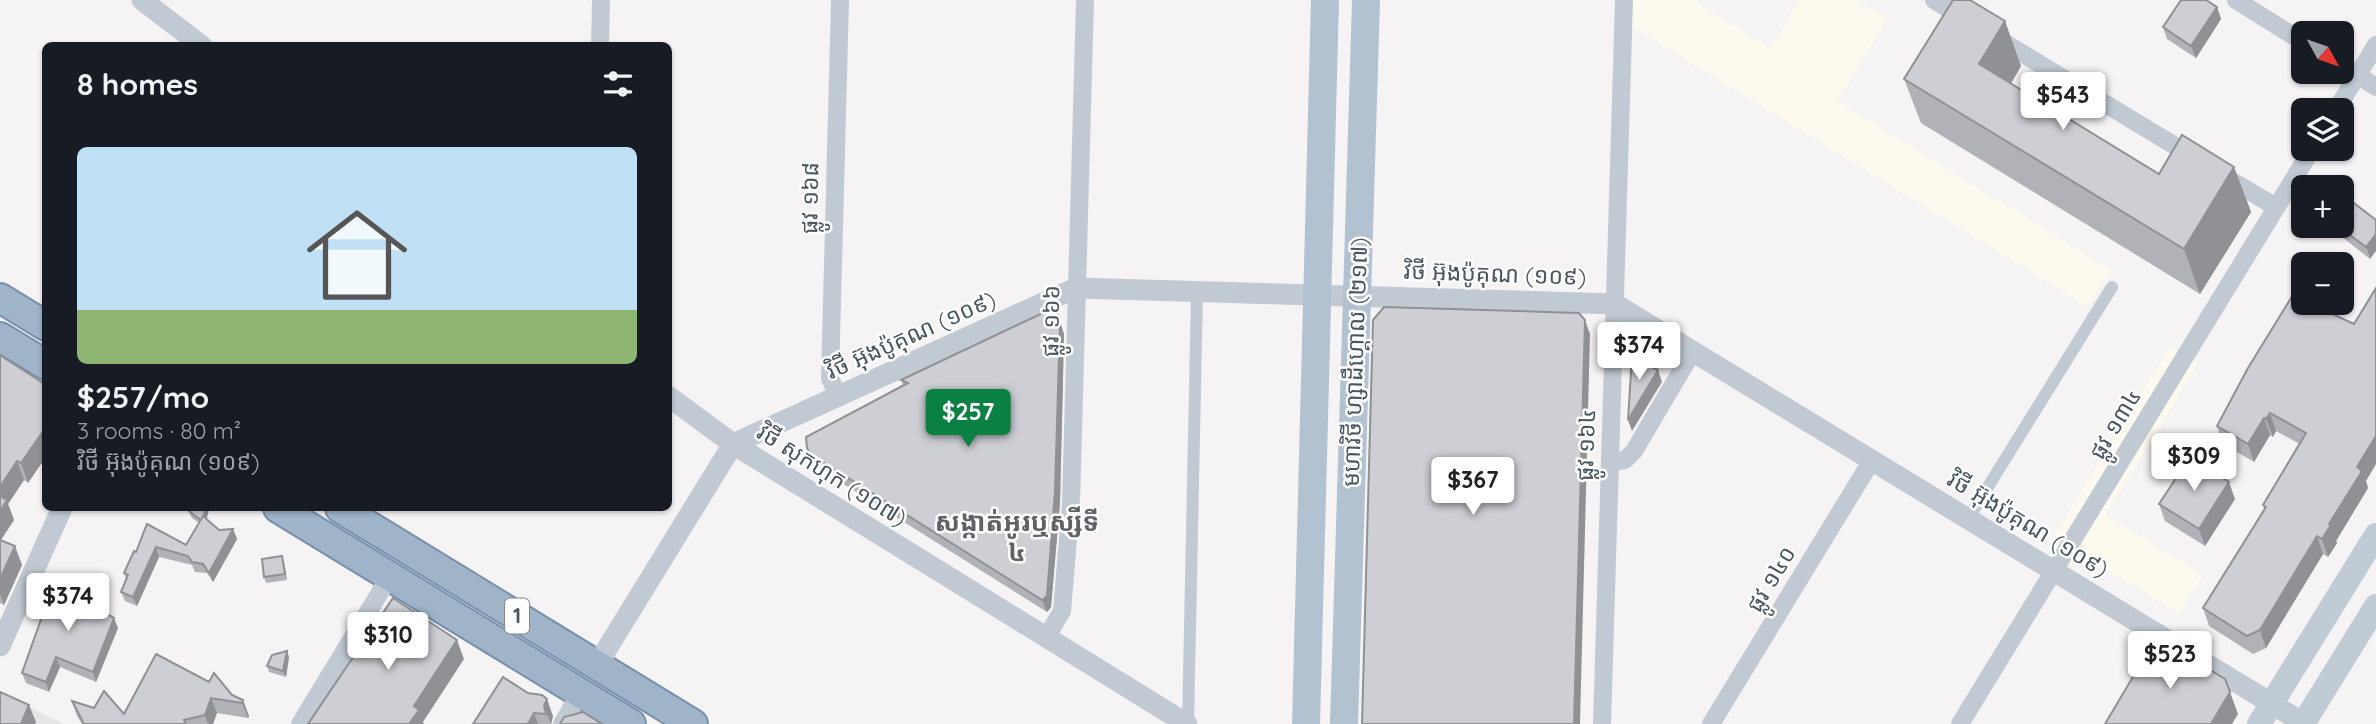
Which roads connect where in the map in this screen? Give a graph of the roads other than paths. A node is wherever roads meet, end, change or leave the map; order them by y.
1 (142, 0) edge
2 (601, 0) edge
3 (840, 0) edge
4 (1085, 0) edge
5 (1325, 0) edge
6 (1366, 0) edge
7 (1623, 0) edge
8 (1934, 0) edge
9 (2236, 0) edge
10 (2291, 34) edge
11 (197, 42) edge
12 (600, 42) edge
13 (2376, 45) edge
14 (2354, 73) edge
15 (2357, 75) junction
16 (2376, 87) edge
17 (2343, 98) edge
18 (2305, 161) edge
19 (2276, 207) junction
20 (2112, 287) dead end
21 (1076, 288) junction
22 (1197, 292) junction
23 (1317, 295) junction
24 (1357, 296) junction
25 (0, 298) edge
26 (1615, 304) junction
27 (42, 324) edge
28 (0, 337) edge
29 (1693, 351) junction
30 (42, 363) edge
31 (838, 396) junction
32 (672, 400) edge
33 (733, 444) junction
34 (1872, 460) junction
35 (1610, 462) junction
36 (61, 511) edge
37 (283, 511) edge
38 (345, 511) edge
39 (1968, 519) junction
40 (2376, 535) edge
41 (2054, 571) junction
42 (390, 576) junction
43 (2376, 606) edge
44 (1046, 638) junction
45 (0, 646) edge
46 (597, 665) junction
47 (580, 693) junction
48 (2265, 714) edge
49 (300, 724) edge
50 (562, 724) edge
51 (631, 724) edge
52 (693, 724) edge
53 (1187, 724) edge
54 (1306, 724) edge
55 (1344, 724) edge
56 (1602, 724) edge
57 (1711, 724) edge
58 (1960, 724) edge
59 (2304, 724) edge

1 - 11 street
2 - 12 street
3 - 31 street, ផ្លូវ ១៦៨
4 - 21 street, ផ្លូវ ១៦៦
5 - 23 main road, មហាវិថី ហ្សាដឹហ្គោល (២១៧)
6 - 24 main road, មហាវិថី ហ្សាដឹហ្គោល (២១៧)
7 - 26 street, ផ្លូវ ១៦៤
8 - 19 street
9 - 10 street
13 - 15 street
14 - 15 street
15 - 16 street
15 - 17 street
18 - 19 street, ផ្លូវ ១៣៤
19 - 41 street, ផ្លូវ ១៣៤
20 - 39 street
21 - 22 street, វិថី អ៊ុងប៉ូគុណ (១០៩)
21 - 31 street, វិថី អ៊ុងប៉ូគុណ (១០៩)
21 - 44 street, ផ្លូវ ១៦៦
22 - 23 street, វិថី អ៊ុងប៉ូគុណ (១០៩)
22 - 53 street
23 - 24 street, វិថី អ៊ុងប៉ូគុណ (១០៩)
23 - 54 main road, មហាវិថី ហ្សាដឹហ្គោល (២១៧)
24 - 26 street, វិថី អ៊ុងប៉ូគុណ (១០៩)
24 - 55 main road, មហាវិថី ហ្សាដឹហ្គោល (២១៧)
25 - 27 highway
26 - 29 street, វិថី អ៊ុងប៉ូគុណ (១០៩)
26 - 35 street, ផ្លូវ ១៦៤
28 - 30 highway
29 - 34 street, វិថី អ៊ុងប៉ូគុណ (១០៩)
29 - 35 street
31 - 33 street, វិថី អ៊ុងប៉ូគុណ (១០៩)
32 - 33 street, វិថី សុកហុក (១០៧)
33 - 44 street, វិថី សុកហុក (១០៧)
33 - 46 street
34 - 39 street, វិថី អ៊ុងប៉ូគុណ (១០៩)
34 - 57 street, ផ្លូវ ១៤០
35 - 56 street, ផ្លូវ ១៦៤
36 - 45 street
37 - 42 highway, 1
38 - 46 highway, 1
39 - 41 street, វិថី អ៊ុងប៉ូគុណ (១០៩)
40 - 48 main road
41 - 48 street, វិថី អ៊ុងប៉ូគុណ (១០៩)
41 - 58 street, ផ្លូវ ១៣៤
42 - 47 highway, 1
42 - 49 street
43 - 59 main road
44 - 53 street, វិថី សុកហុក (១០៧)
46 - 52 highway, 1
47 - 50 street
47 - 51 highway, 1
48 - 59 street, វិថី អ៊ុងប៉ូគុណ (១០៩)

